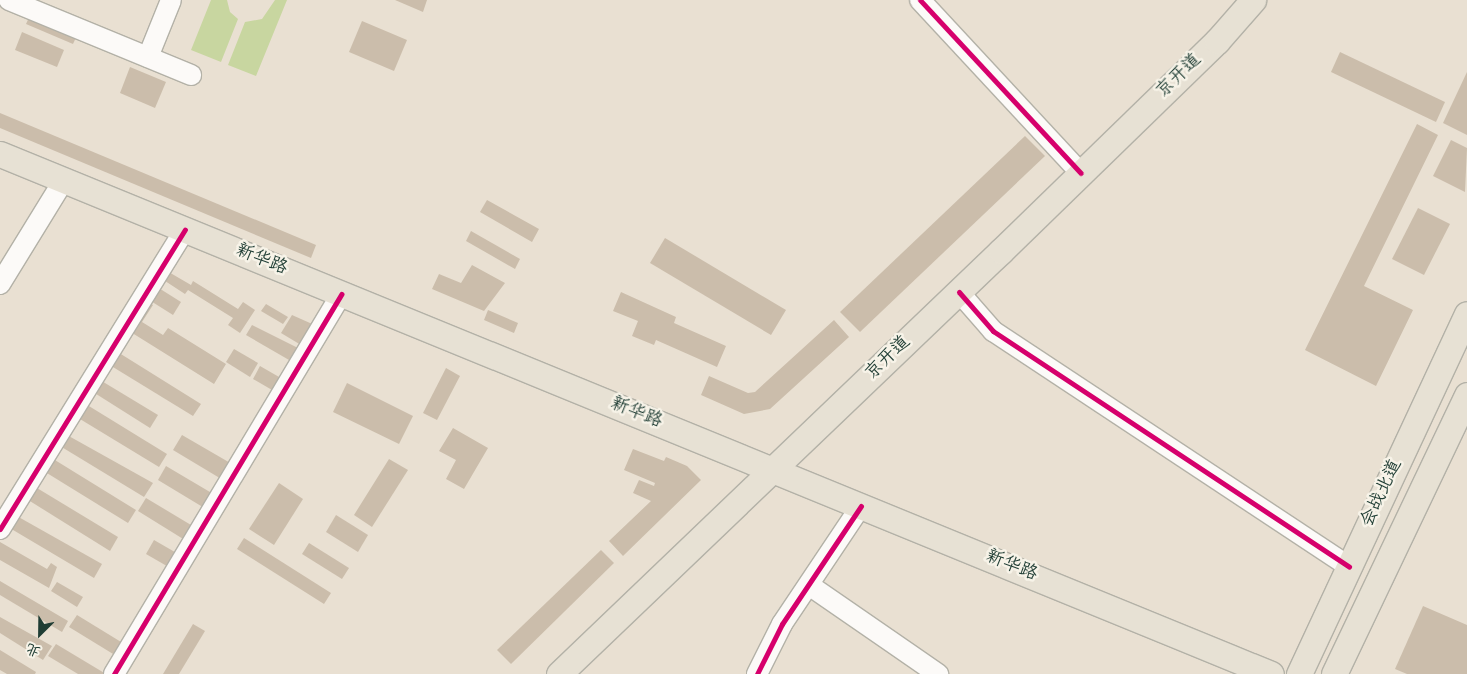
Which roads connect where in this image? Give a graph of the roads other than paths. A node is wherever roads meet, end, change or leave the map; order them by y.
1 (9, 0) edge
2 (171, 0) edge
3 (920, 0) edge
4 (1254, 0) edge
5 (1272, 0) edge
6 (1216, 41) junction
7 (148, 57) junction
8 (191, 75) dead end
9 (0, 155) edge
10 (1081, 173) junction
11 (64, 180) junction
12 (185, 230) junction
13 (0, 284) edge
14 (959, 292) junction
15 (341, 294) junction
16 (1467, 314) edge
17 (1467, 395) edge
18 (773, 470) junction
19 (861, 506) junction
20 (0, 529) edge
21 (1349, 567) junction
22 (809, 585) junction
23 (114, 674) edge
24 (559, 674) edge
25 (757, 674) edge
26 (938, 674) edge
27 (1271, 674) edge
28 (1299, 674) edge
29 (1334, 674) edge

1 - 7 street
2 - 7 street
3 - 10 street
4 - 6 main road
5 - 6 main road
6 - 10 main road, 京开道
7 - 8 street
9 - 11 main road, 新华路
10 - 14 main road, 京开道
11 - 12 main road, 新华路
11 - 13 street
12 - 15 main road, 新华路
12 - 20 street
14 - 18 main road, 京开道
14 - 21 street
15 - 18 main road, 新华路
15 - 23 street
16 - 21 main road, 会战北道
17 - 29 main road, 会战北道
18 - 19 main road, 新华路
18 - 24 main road, 京开道
19 - 22 street
19 - 27 main road, 新华路
21 - 28 main road, 会战北道
22 - 25 street
22 - 26 street

